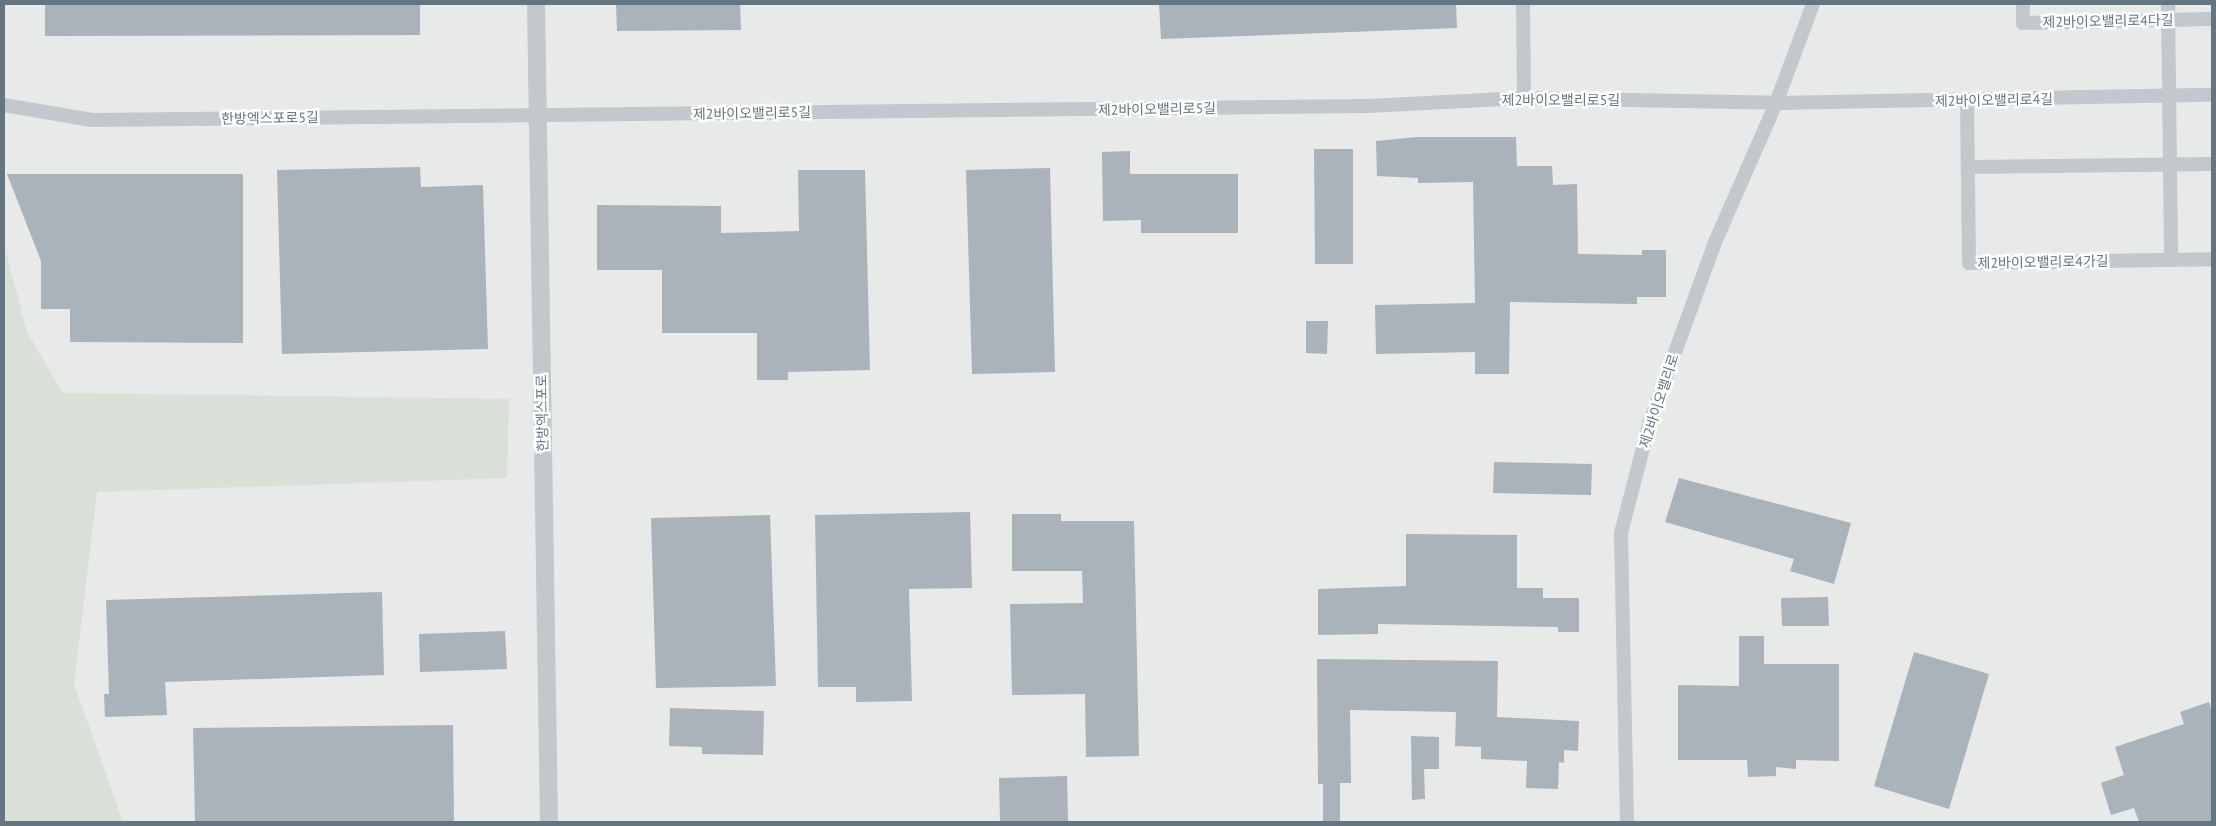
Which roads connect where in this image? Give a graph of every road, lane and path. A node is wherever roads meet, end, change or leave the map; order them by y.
1 (536, 4) edge
2 (1523, 4) edge
3 (1814, 4) edge
4 (2023, 4) edge
5 (2168, 4) edge
6 (2212, 19) edge
7 (2168, 20) junction
8 (2169, 96) junction
9 (2212, 96) edge
10 (1524, 98) junction
11 (1967, 101) junction
12 (1776, 103) junction
13 (4, 105) edge
14 (537, 115) junction
15 (2212, 164) edge
16 (2170, 166) junction
17 (1968, 167) junction
18 (2212, 259) edge
19 (2171, 260) junction
20 (549, 822) edge
21 (1627, 822) edge

1 - 14 street, 한방엑스포로
2 - 10 street
3 - 12 street, 제2바이오밸리로
4 - 7 street, 제2바이오밸리로4다길
5 - 7 street
6 - 7 street, 제2바이오밸리로4다길
7 - 8 street
8 - 9 street, 제2바이오밸리로4길
8 - 11 street, 제2바이오밸리로4길
8 - 16 street
10 - 12 street, 제2바이오밸리로5길
10 - 14 street, 제2바이오밸리로5길
11 - 12 street, 제2바이오밸리로4길
11 - 17 street, 제2바이오밸리로4가길
12 - 21 street, 제2바이오밸리로
13 - 14 street, 한방엑스포로5길
14 - 20 street, 한방엑스포로
15 - 16 street
16 - 17 street
16 - 19 street
17 - 19 street, 제2바이오밸리로4가길
18 - 19 street, 제2바이오밸리로4가길

